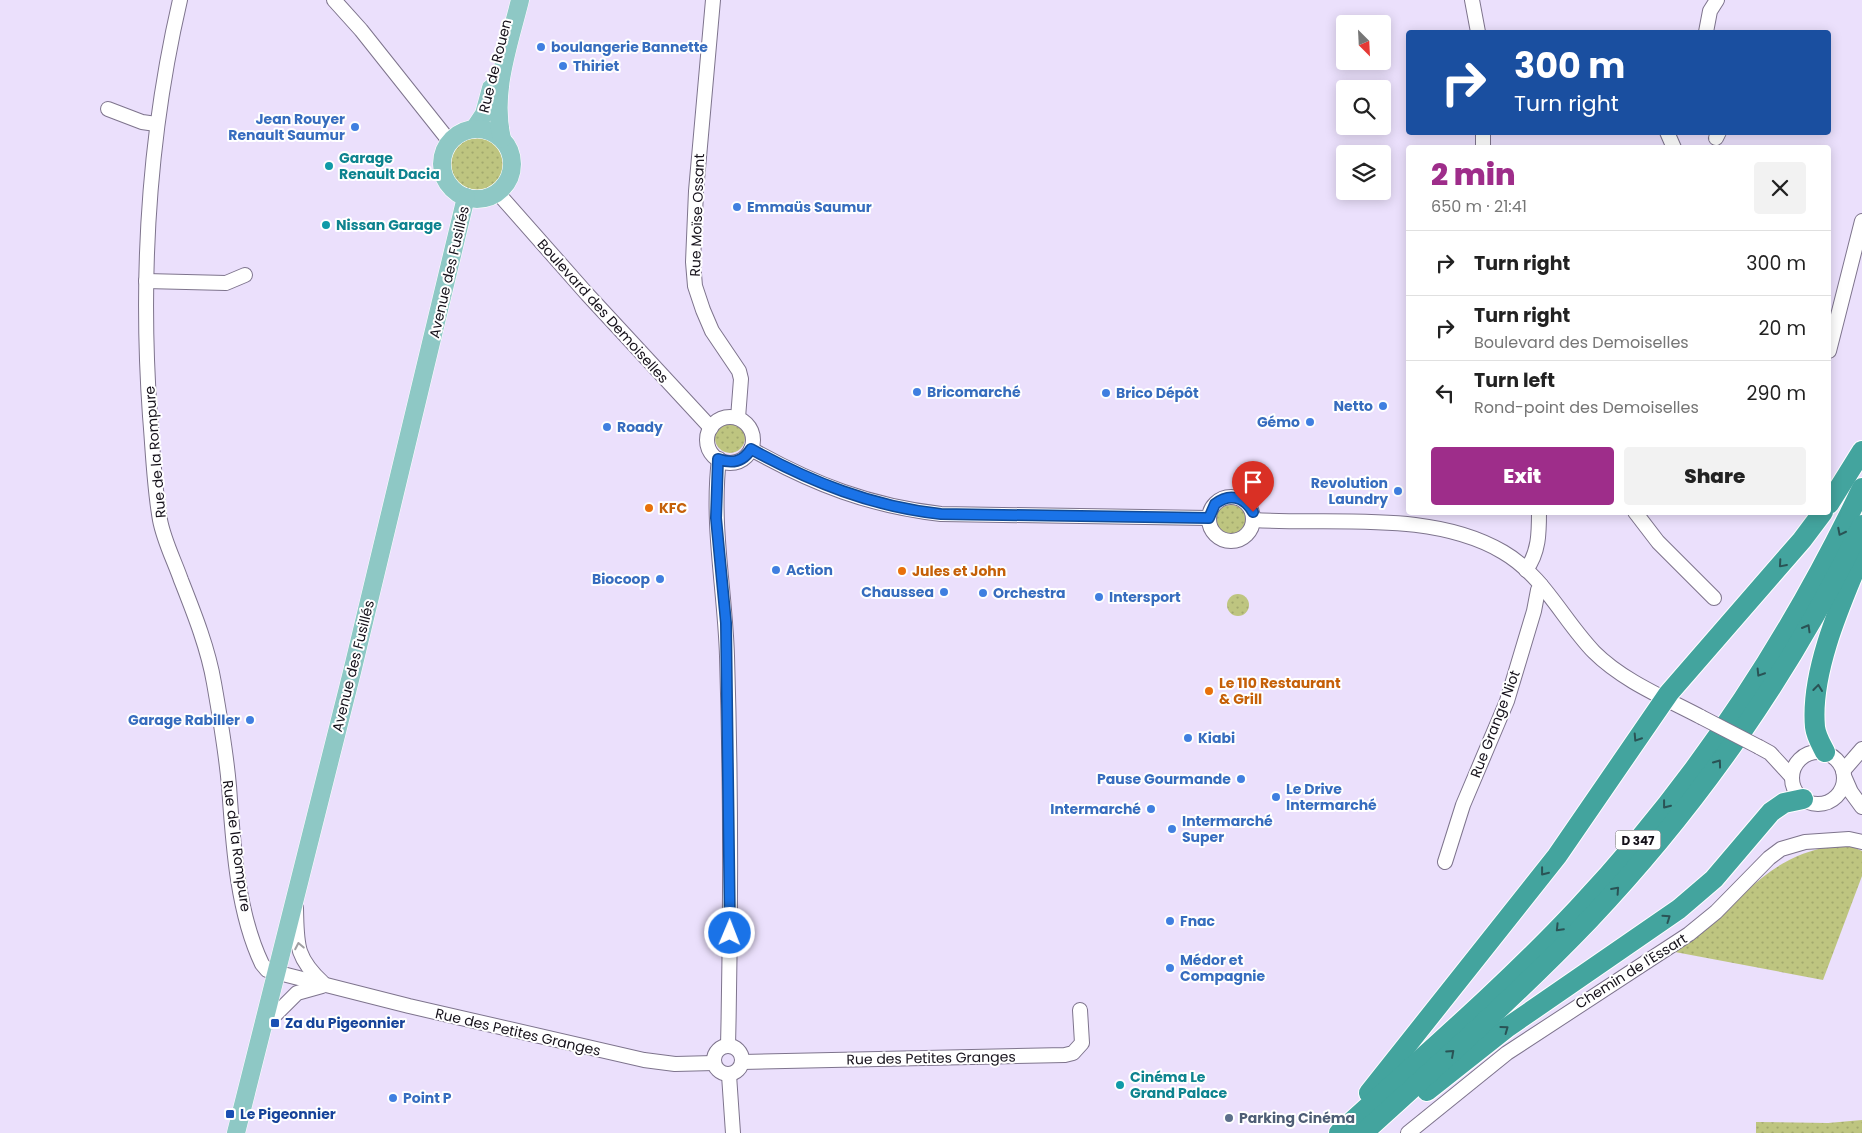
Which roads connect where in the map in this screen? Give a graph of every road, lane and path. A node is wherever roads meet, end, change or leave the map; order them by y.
1 (180, 0) edge
2 (334, 0) edge
3 (512, 0) edge
4 (520, 0) edge
5 (713, 0) edge
6 (1717, 0) edge
7 (1474, 4) edge
8 (1478, 30) edge
9 (1706, 30) edge
10 (108, 110) dead end
11 (156, 124) junction
12 (474, 129) junction
13 (502, 139) junction
14 (450, 142) junction
15 (498, 192) junction
16 (466, 197) junction
17 (1862, 221) edge
18 (245, 275) dead end
19 (146, 281) junction
20 (1831, 343) edge
21 (738, 418) junction
22 (711, 428) junction
23 (751, 449) junction
24 (1862, 451) edge
25 (718, 459) junction
26 (1862, 488) edge
27 (1831, 501) edge
28 (1539, 515) edge
29 (1637, 515) edge
30 (1821, 515) edge
31 (1209, 518) junction
32 (1254, 520) junction
33 (1862, 525) edge
34 (1862, 553) edge
35 (1526, 570) junction
36 (1542, 586) junction
37 (1714, 598) dead end
38 (1665, 698) junction
39 (1862, 748) edge
40 (1765, 750) junction
41 (1822, 755) junction
42 (1844, 773) junction
43 (1792, 777) junction
44 (1803, 799) junction
45 (1828, 801) junction
46 (1861, 806) edge
47 (1862, 842) edge
48 (1445, 862) dead end
49 (296, 898) junction
50 (277, 972) junction
51 (325, 985) junction
52 (1080, 1010) dead end
53 (263, 1028) junction
54 (728, 1046) junction
55 (742, 1062) junction
56 (714, 1063) junction
57 (729, 1074) junction
58 (236, 1133) edge
59 (733, 1133) edge
60 (1339, 1133) edge
61 (1363, 1133) edge
62 (1368, 1133) edge
63 (1408, 1133) edge

1 - 11 street, Rue de la Rompure
2 - 14 street
3 - 12 main road, Rue de Rouen
4 - 13 main road, Rue de Rouen
5 - 21 street, Rue Moïse Ossant
6 - 9 street
7 - 8 street
10 - 11 street
11 - 19 street, Rue de la Rompure
12 - 13 main road
12 - 14 main road
13 - 15 main road
14 - 16 main road
15 - 16 main road
15 - 22 street, Boulevard des Demoiselles
16 - 49 main road, Avenue des Fusillés
17 - 20 street
18 - 19 street
19 - 50 street, Rue de la Rompure
21 - 22 street
21 - 23 street
22 - 25 street
23 - 25 street
23 - 31 street
24 - 27 highway
25 - 54 street
26 -> 60 highway, D 347
28 - 35 street
29 - 37 street
30 -> 38 highway
31 - 32 street
31 - 32 street
32 - 35 street
61 -> 33 highway, D 347
41 -> 34 highway
35 - 36 street
36 - 38 street
36 - 48 street, Rue Grange Niot
38 - 40 street, bridge
38 -> 60 highway
39 - 41 street
39 - 42 street
40 - 41 street
40 - 43 street
41 - 42 street
41 - 43 street
42 - 45 street
42 - 46 street
43 - 44 street
44 - 45 street
62 -> 44 highway
45 - 46 street
47 - 63 street, Chemin de l'Essart
49 - 50 main road, Avenue des Fusillés
51 -> 49 street
50 - 51 street, Rue des Petites Granges
50 - 53 main road, Avenue des Fusillés
51 - 53 street
51 - 56 street, Rue des Petites Granges
52 - 55 street, Rue des Petites Granges
53 - 58 main road, Avenue des Fusillés
54 - 55 street
54 - 56 street
55 - 57 street
56 - 57 street
57 - 59 street

